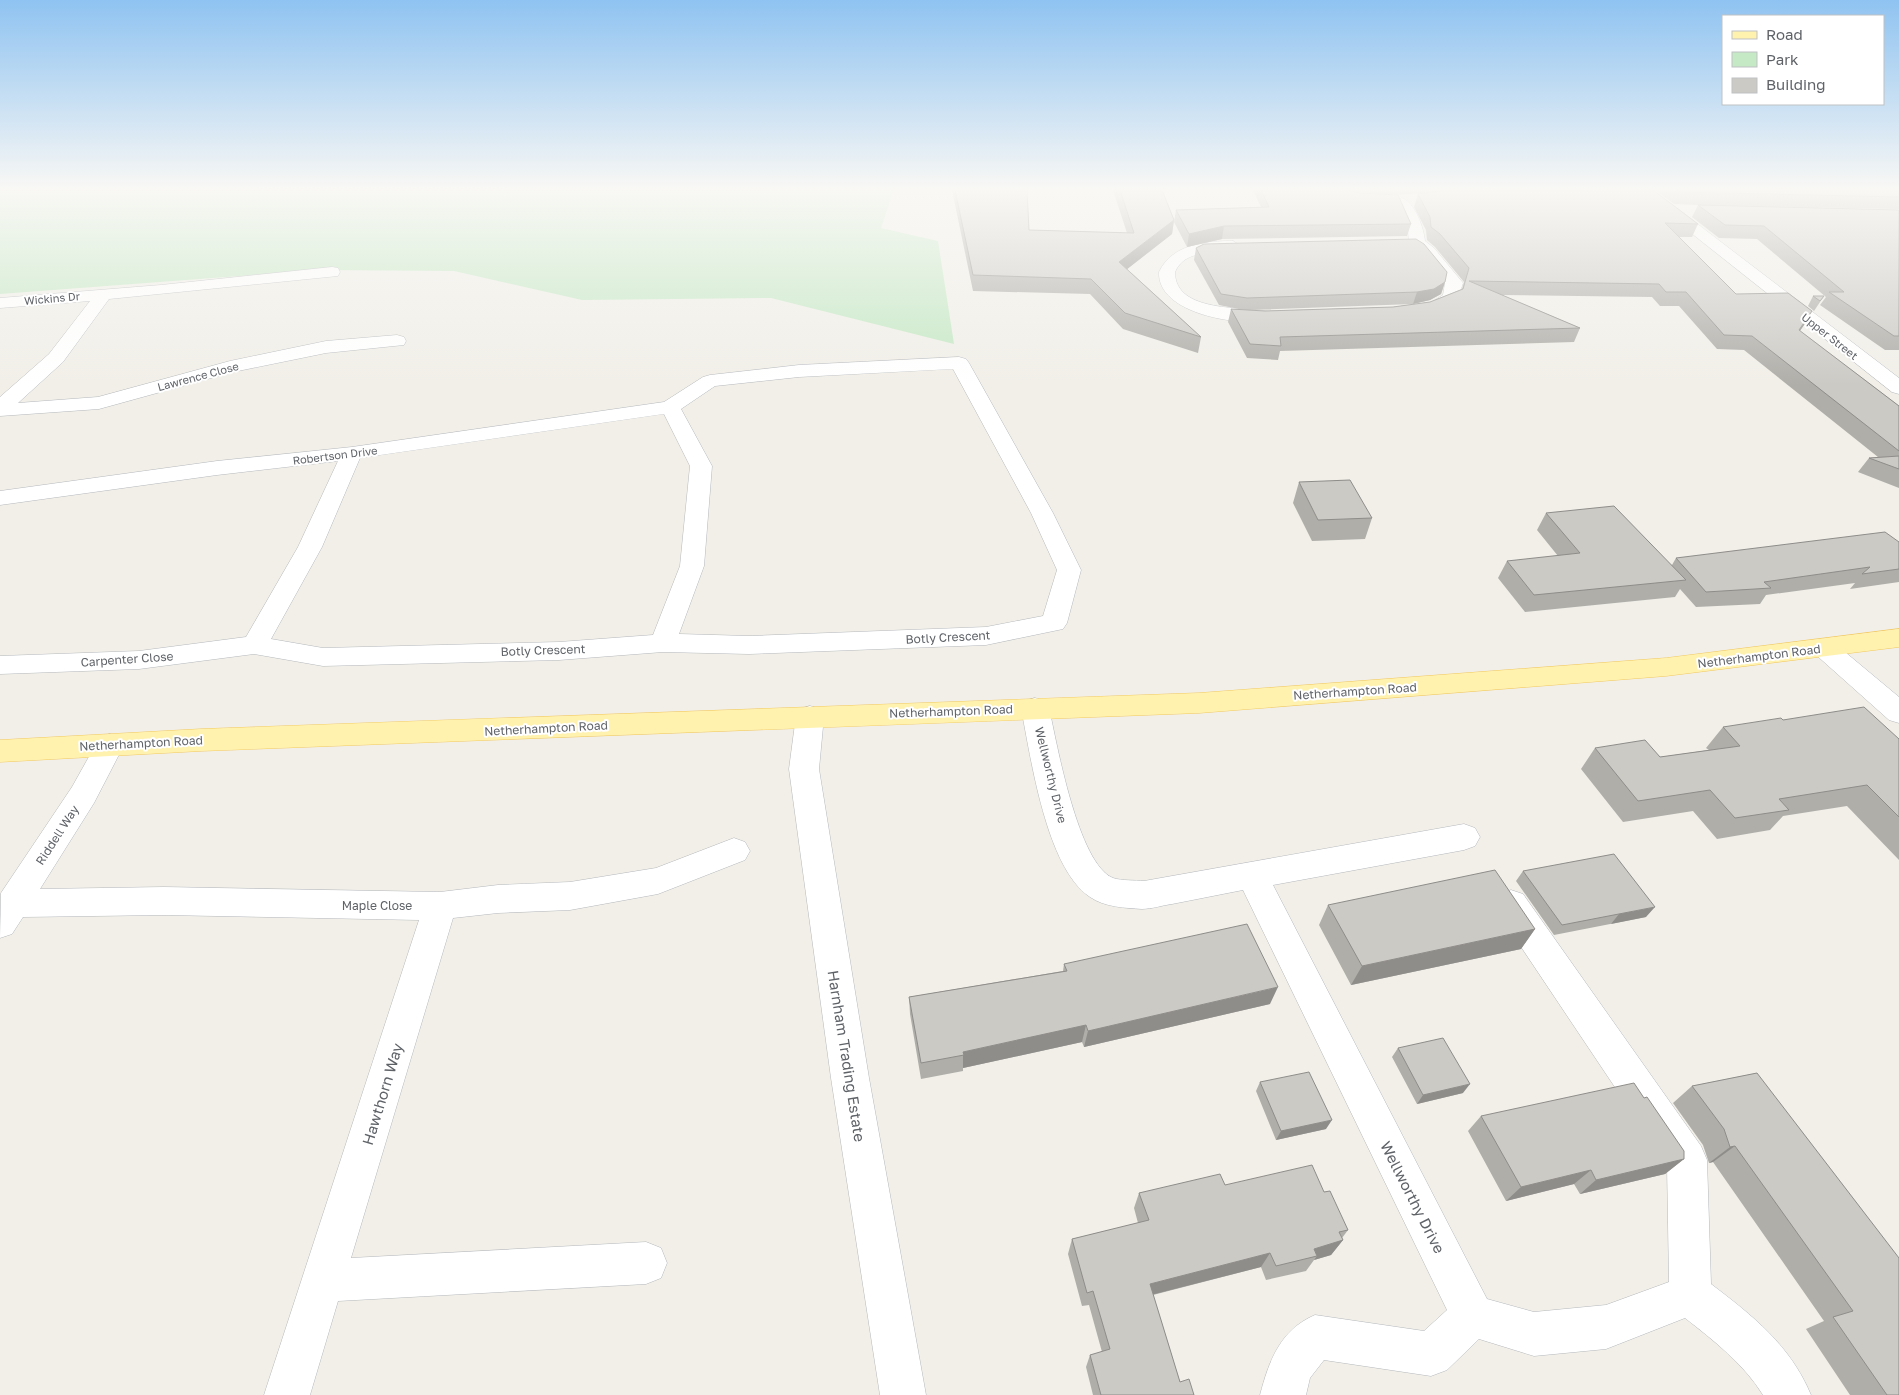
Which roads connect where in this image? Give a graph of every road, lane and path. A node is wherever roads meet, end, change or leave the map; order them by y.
1 (1185, 255) edge
2 (1431, 255) edge
3 (1729, 255) edge
4 (332, 272) dead end
5 (104, 294) junction
6 (0, 303) edge
7 (1403, 311) edge
8 (1284, 316) edge
9 (397, 341) dead end
10 (1899, 388) edge
11 (670, 408) junction
12 (0, 409) edge
13 (352, 453) junction
14 (0, 498) edge
15 (1899, 638) edge
16 (663, 643) junction
17 (254, 645) junction
18 (1824, 648) junction
19 (0, 665) edge
20 (1035, 708) junction
21 (1899, 713) edge
22 (810, 716) junction
23 (110, 745) junction
24 (0, 751) edge
25 (1464, 837) dead end
26 (734, 851) dead end
27 (1252, 876) junction
28 (1496, 882) edge
29 (440, 906) junction
30 (6, 914) edge
31 (646, 1263) dead end
32 (324, 1281) junction
33 (1690, 1295) junction
34 (1473, 1316) junction
35 (287, 1395) edge
36 (903, 1395) edge
37 (1283, 1395) edge
38 (1788, 1395) edge

1 - 8 street
2 - 7 street
3 - 10 street, Upper Street
4 - 5 street, Wickins Dr
5 - 6 street, Wickins Dr
5 - 12 street
9 - 12 street, Lawrence Close
11 - 13 street, Robertson Drive
11 - 16 street
11 - 16 street, Botly Crescent
13 - 14 street, Robertson Drive
13 - 17 street
15 - 18 main road, Netherhampton Road
16 - 17 street, Botly Crescent
17 - 19 street, Carpenter Close
18 - 20 main road, Netherhampton Road
18 - 21 street
20 - 22 main road, Netherhampton Road
20 - 27 street, Wellworthy Drive
22 - 23 main road, Netherhampton Road
22 - 36 street, Harnham Trading Estate
23 - 24 main road, Netherhampton Road
23 - 30 street, Riddell Way
25 - 27 street, Wellworthy Drive
26 - 29 street, Maple Close
27 - 34 street, Wellworthy Drive
28 - 33 street
29 - 30 street, Maple Close
29 - 32 street, Hawthorn Way
31 - 32 street
32 - 35 street, Hawthorn Way
33 - 34 street
33 - 38 street
34 - 37 street

